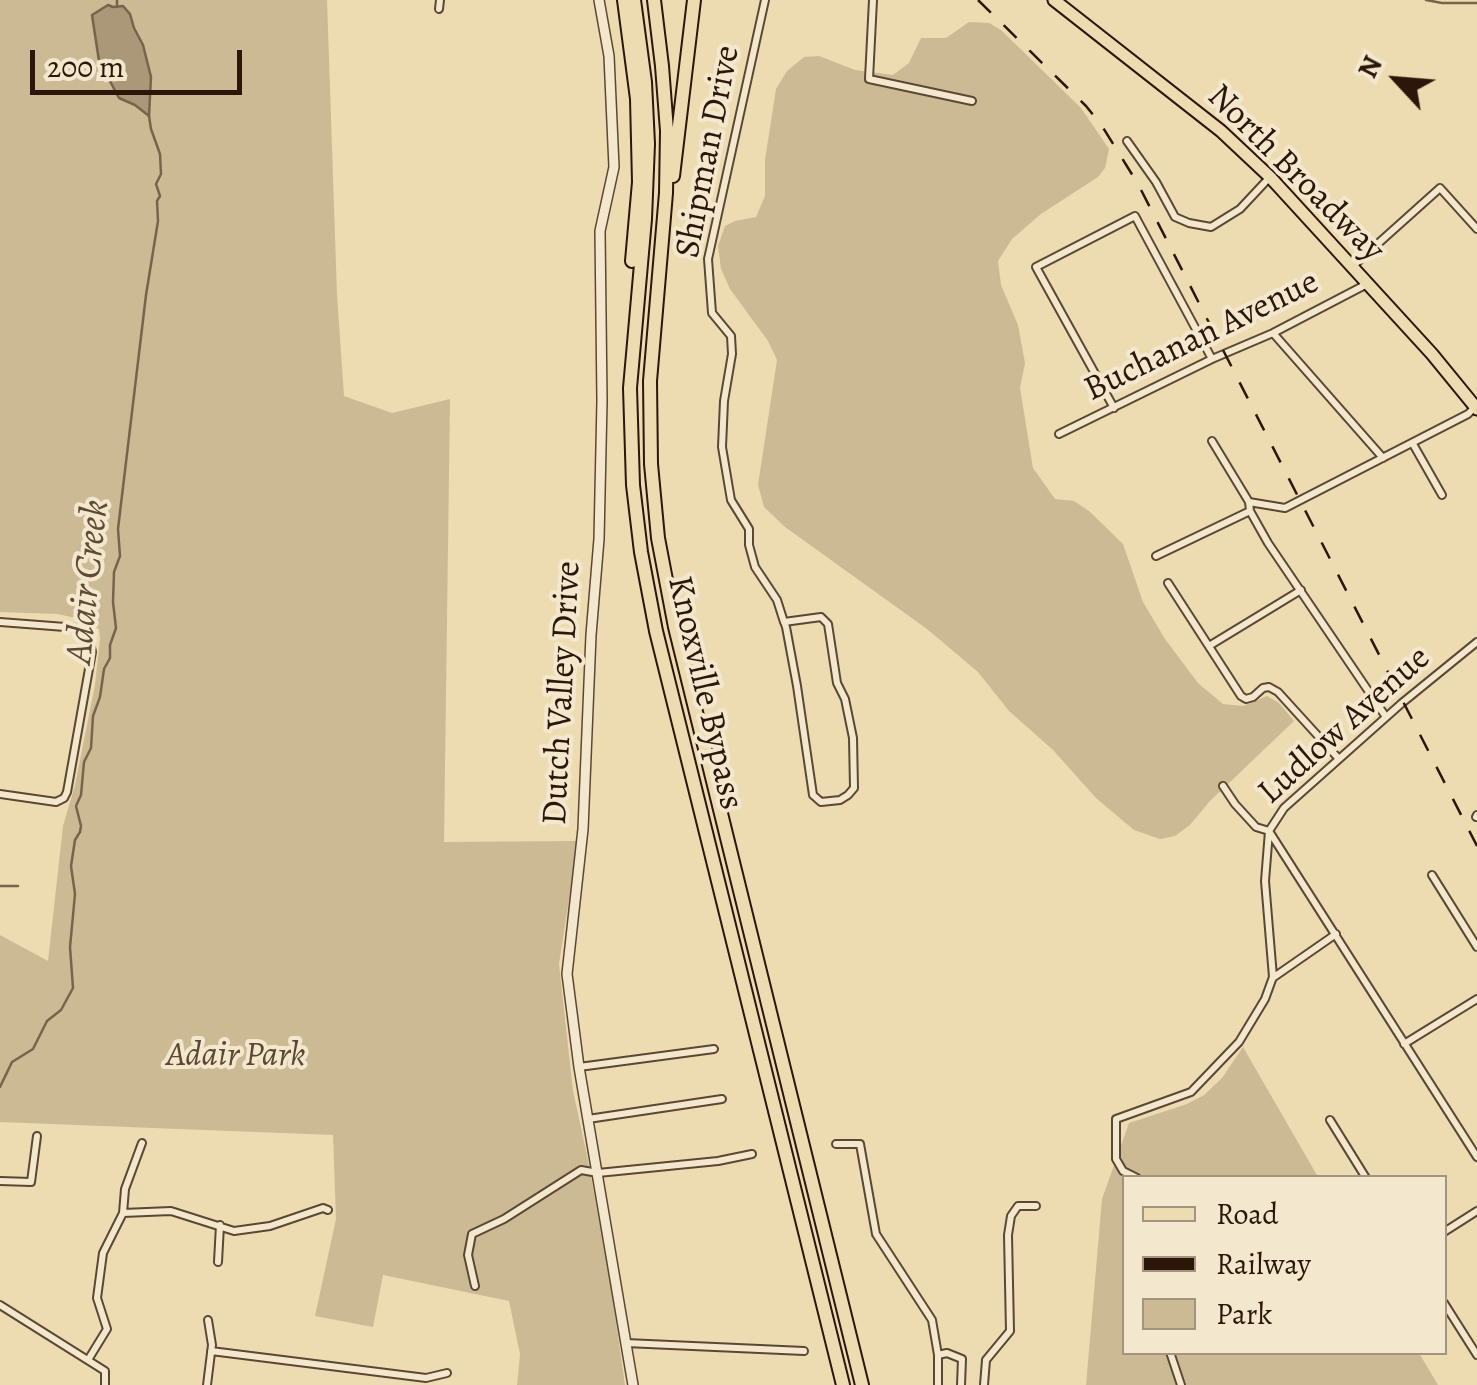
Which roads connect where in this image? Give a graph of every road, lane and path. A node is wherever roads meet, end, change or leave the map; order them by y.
1 (599, 0) edge
2 (624, 0) edge
3 (634, 0) edge
4 (654, 0) edge
5 (694, 0) edge
6 (765, 0) edge
7 (873, 0) edge
8 (1054, 0) edge
9 (972, 101) dead end
10 (1128, 141) dead end
11 (1270, 177) junction
12 (664, 228) junction
13 (1477, 228) edge
14 (1352, 267) junction
15 (1367, 284) junction
16 (1273, 332) junction
17 (1212, 358) junction
18 (1476, 407) edge
19 (1114, 408) junction
20 (1059, 434) dead end
21 (1212, 441) dead end
22 (1413, 443) junction
23 (1383, 458) junction
24 (1442, 495) dead end
25 (1249, 506) junction
26 (1156, 556) dead end
27 (644, 572) junction
28 (1168, 583) dead end
29 (1301, 590) junction
30 (0, 622) edge
31 (784, 622) junction
32 (1477, 642) edge
33 (1210, 646) junction
34 (1386, 717) junction
35 (1338, 760) junction
36 (1223, 786) dead end
37 (0, 794) edge
38 (1269, 830) junction
39 (1432, 875) dead end
40 (1336, 934) junction
41 (1477, 947) edge
42 (1273, 977) junction
43 (1477, 999) edge
44 (1404, 1044) junction
45 (714, 1050) dead end
46 (579, 1067) junction
47 (722, 1099) dead end
48 (588, 1119) junction
49 (1330, 1120) dead end
50 (37, 1136) dead end
51 (142, 1142) dead end
52 (836, 1144) dead end
53 (752, 1154) dead end
54 (1477, 1157) edge
55 (598, 1172) junction
56 (1132, 1175) edge
57 (1364, 1175) edge
58 (0, 1181) edge
59 (1036, 1206) dead end
60 (328, 1210) dead end
61 (1477, 1210) edge
62 (122, 1214) junction
63 (220, 1225) junction
64 (1447, 1230) edge
65 (218, 1262) dead end
66 (475, 1286) dead end
67 (0, 1304) edge
68 (1447, 1307) edge
69 (208, 1320) dead end
70 (626, 1344) junction
71 (211, 1351) junction
72 (804, 1352) dead end
73 (938, 1355) junction
74 (1171, 1355) edge
75 (1477, 1355) edge
76 (88, 1360) junction
77 (447, 1373) dead end
78 (105, 1385) edge
79 (208, 1385) edge
80 (633, 1385) edge
81 (843, 1385) edge
82 (862, 1385) edge
83 (938, 1385) edge
84 (961, 1385) edge
85 (984, 1385) edge
86 (1182, 1385) edge

1 - 46 street, Dutch Valley Drive
2 - 27 highway
3 - 27 highway, Knoxville Bypass
4 - 12 highway, Knoxville Bypass
5 - 12 highway
6 - 31 street, Shipman Drive
7 - 9 street
8 - 11 main road, North Broadway
10 - 11 street
11 - 14 main road, North Broadway
12 - 82 highway, Knoxville Bypass
13 - 14 street
14 - 15 main road, North Broadway
15 - 16 street, Buchanan Avenue
15 - 18 main road, North Broadway
16 - 17 street, Buchanan Avenue
16 - 23 street
17 - 19 street, Buchanan Avenue
17 - 19 street
18 - 22 street
19 - 20 street, Buchanan Avenue
21 - 25 street
22 - 23 street
22 - 24 street
23 - 25 street
25 - 26 street
25 - 29 street
27 - 81 highway, Knoxville Bypass
28 - 33 street
29 - 33 street
29 - 34 street
30 - 37 street
31 - 31 street
32 - 34 street, Ludlow Avenue
33 - 35 street
34 - 35 street, Ludlow Avenue
35 - 38 street, Ludlow Avenue
36 - 38 street
38 - 40 street
38 - 42 street, Ludlow Avenue
39 - 41 street
40 - 42 street
40 - 44 street
42 - 56 street
43 - 44 street
44 - 54 street
45 - 46 street
46 - 48 street, Dutch Valley Drive
47 - 48 street
48 - 55 street, Dutch Valley Drive
49 - 57 street
50 - 58 street
51 - 62 street
52 - 73 street
53 - 55 street
55 - 66 street
55 - 70 street, Dutch Valley Drive
59 - 85 street
60 - 63 street
61 - 64 street
62 - 63 street
62 - 76 street
63 - 65 street
67 - 76 street
68 - 75 street
69 - 71 street
70 - 72 street
70 - 80 street, Dutch Valley Drive
71 - 77 street
71 - 79 street
73 - 83 street
73 - 84 street
74 - 86 street
76 - 78 street

